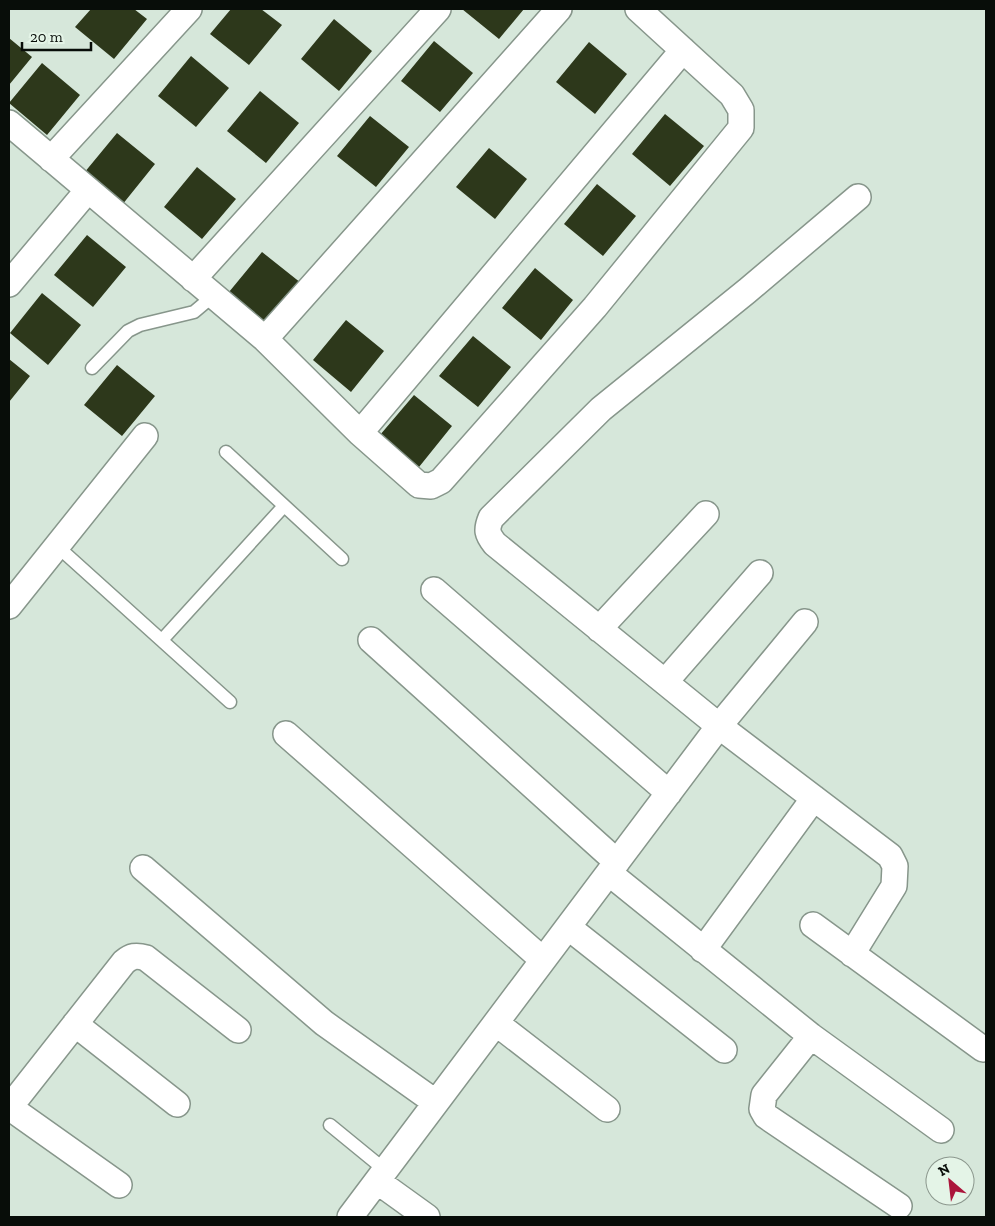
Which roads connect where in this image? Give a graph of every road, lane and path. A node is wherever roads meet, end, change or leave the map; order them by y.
1 (189, 9) edge
2 (438, 9) edge
3 (559, 9) edge
4 (638, 9) edge
5 (683, 50) junction
6 (9, 123) edge
7 (51, 159) junction
8 (88, 190) junction
9 (858, 197) dead end
10 (193, 279) junction
11 (9, 284) edge
12 (213, 296) junction
13 (265, 340) junction
14 (92, 368) dead end
15 (360, 433) junction
16 (145, 436) dead end
17 (226, 452) dead end
18 (284, 506) junction
19 (706, 514) dead end
20 (57, 546) junction
21 (342, 559) dead end
22 (760, 573) dead end
23 (434, 590) dead end
24 (9, 606) edge
25 (806, 622) dead end
26 (599, 628) junction
27 (162, 640) junction
28 (371, 640) dead end
29 (665, 682) junction
30 (230, 702) dead end
31 (719, 726) junction
32 (286, 734) dead end
33 (669, 793) junction
34 (814, 798) junction
35 (143, 868) dead end
36 (613, 868) junction
37 (812, 925) dead end
38 (568, 927) junction
39 (703, 950) junction
40 (852, 954) junction
41 (543, 960) junction
42 (496, 1023) junction
43 (75, 1024) junction
44 (238, 1030) dead end
45 (811, 1036) junction
46 (983, 1049) dead end
47 (724, 1050) dead end
48 (435, 1102) junction
49 (177, 1104) dead end
50 (9, 1107) edge
51 (607, 1109) dead end
52 (330, 1125) dead end
53 (941, 1130) dead end
54 (381, 1175) junction
55 (119, 1185) dead end
56 (899, 1206) dead end
57 (350, 1217) edge
58 (427, 1217) edge

1 - 7 street
2 - 10 street
3 - 13 street
4 - 5 street
5 - 15 street
5 - 15 street
6 - 7 street
7 - 8 street
8 - 10 street
8 - 11 street
9 - 26 street
10 - 12 street
12 - 13 street
12 - 14 lane
13 - 15 street
16 - 20 street
17 - 18 lane
18 - 21 lane
18 - 27 lane
19 - 26 street
20 - 24 street
20 - 27 lane
22 - 29 street
23 - 33 street
25 - 31 street
26 - 29 street
27 - 30 lane
28 - 36 street
29 - 31 street
31 - 33 street
31 - 34 street
32 - 41 street
33 - 36 street
34 - 39 street
34 - 40 street
35 - 48 street
36 - 38 street
36 - 39 street
37 - 40 street
38 - 41 street
38 - 47 street
39 - 45 street
40 - 46 street
41 - 42 street
42 - 48 street
42 - 51 street
43 - 44 street
43 - 49 street
43 - 50 street
45 - 53 street
45 - 56 street
48 - 54 street
50 - 55 street
52 - 54 lane
54 - 57 street
54 - 58 street

